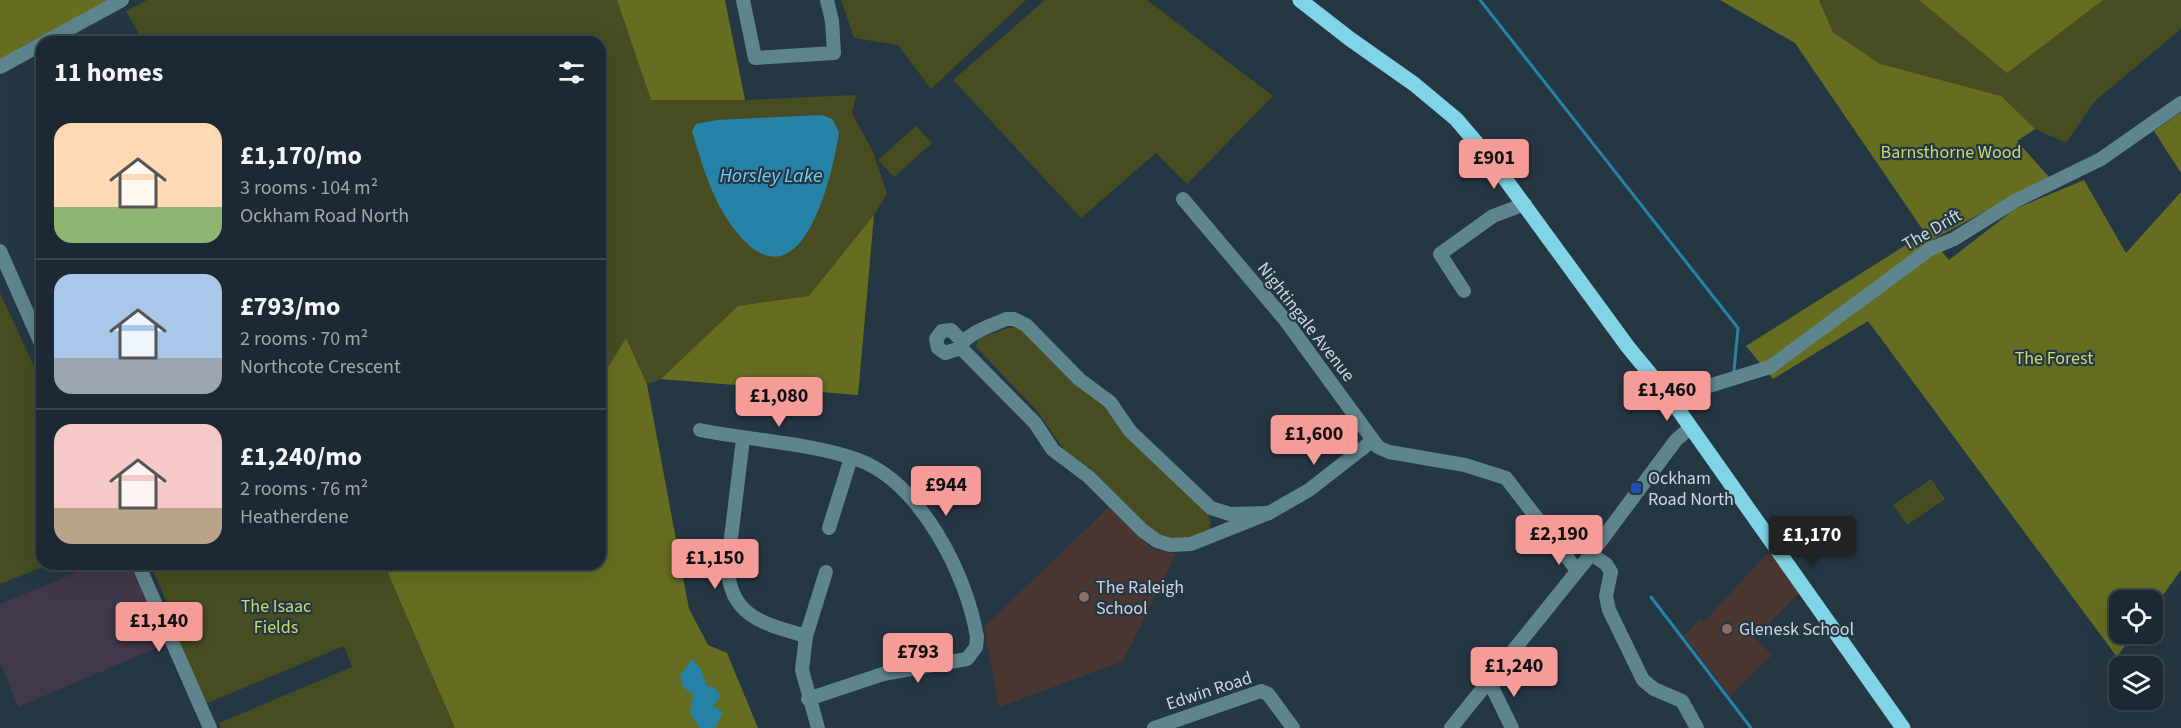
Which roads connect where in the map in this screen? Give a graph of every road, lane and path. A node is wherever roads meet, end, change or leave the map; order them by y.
1 (122, 0) edge
2 (743, 0) edge
3 (827, 0) edge
4 (1300, 0) edge
5 (57, 36) edge
6 (36, 47) edge
7 (0, 67) edge
8 (2181, 103) edge
9 (1183, 199) dead end
10 (1525, 204) junction
11 (0, 251) edge
12 (1464, 291) dead end
13 (36, 332) edge
14 (1670, 398) junction
15 (1690, 428) junction
16 (700, 430) dead end
17 (743, 439) junction
18 (1372, 441) junction
19 (851, 458) junction
20 (1211, 508) junction
21 (1269, 513) junction
22 (829, 528) dead end
23 (1212, 536) junction
24 (1591, 554) junction
25 (1576, 569) junction
26 (141, 570) edge
27 (826, 572) dead end
28 (806, 636) junction
29 (1489, 681) junction
30 (808, 699) junction
31 (210, 728) edge
32 (818, 728) edge
33 (1154, 728) edge
34 (1293, 728) edge
35 (1451, 728) edge
36 (1512, 728) edge
37 (1697, 728) edge
38 (1903, 728) edge

1 - 5 street
2 - 3 street
4 - 10 main road
6 - 7 street
8 - 14 street, The Drift
9 - 18 street, Nightingale Avenue
10 - 12 street
10 - 14 main road
11 - 13 street
14 - 15 main road
15 - 24 street
15 - 38 main road
16 - 17 street
17 - 19 street
17 - 28 street
18 - 21 street
18 - 25 street, Nightingale Avenue
19 - 22 street
19 - 30 street
20 - 21 street
20 - 23 street
20 - 23 street
21 - 23 street
24 - 25 street
24 - 37 street
25 - 29 street
26 - 31 street
27 - 28 street
28 - 30 street
29 - 35 street
29 - 36 street
30 - 32 street
33 - 34 street, Edwin Road

